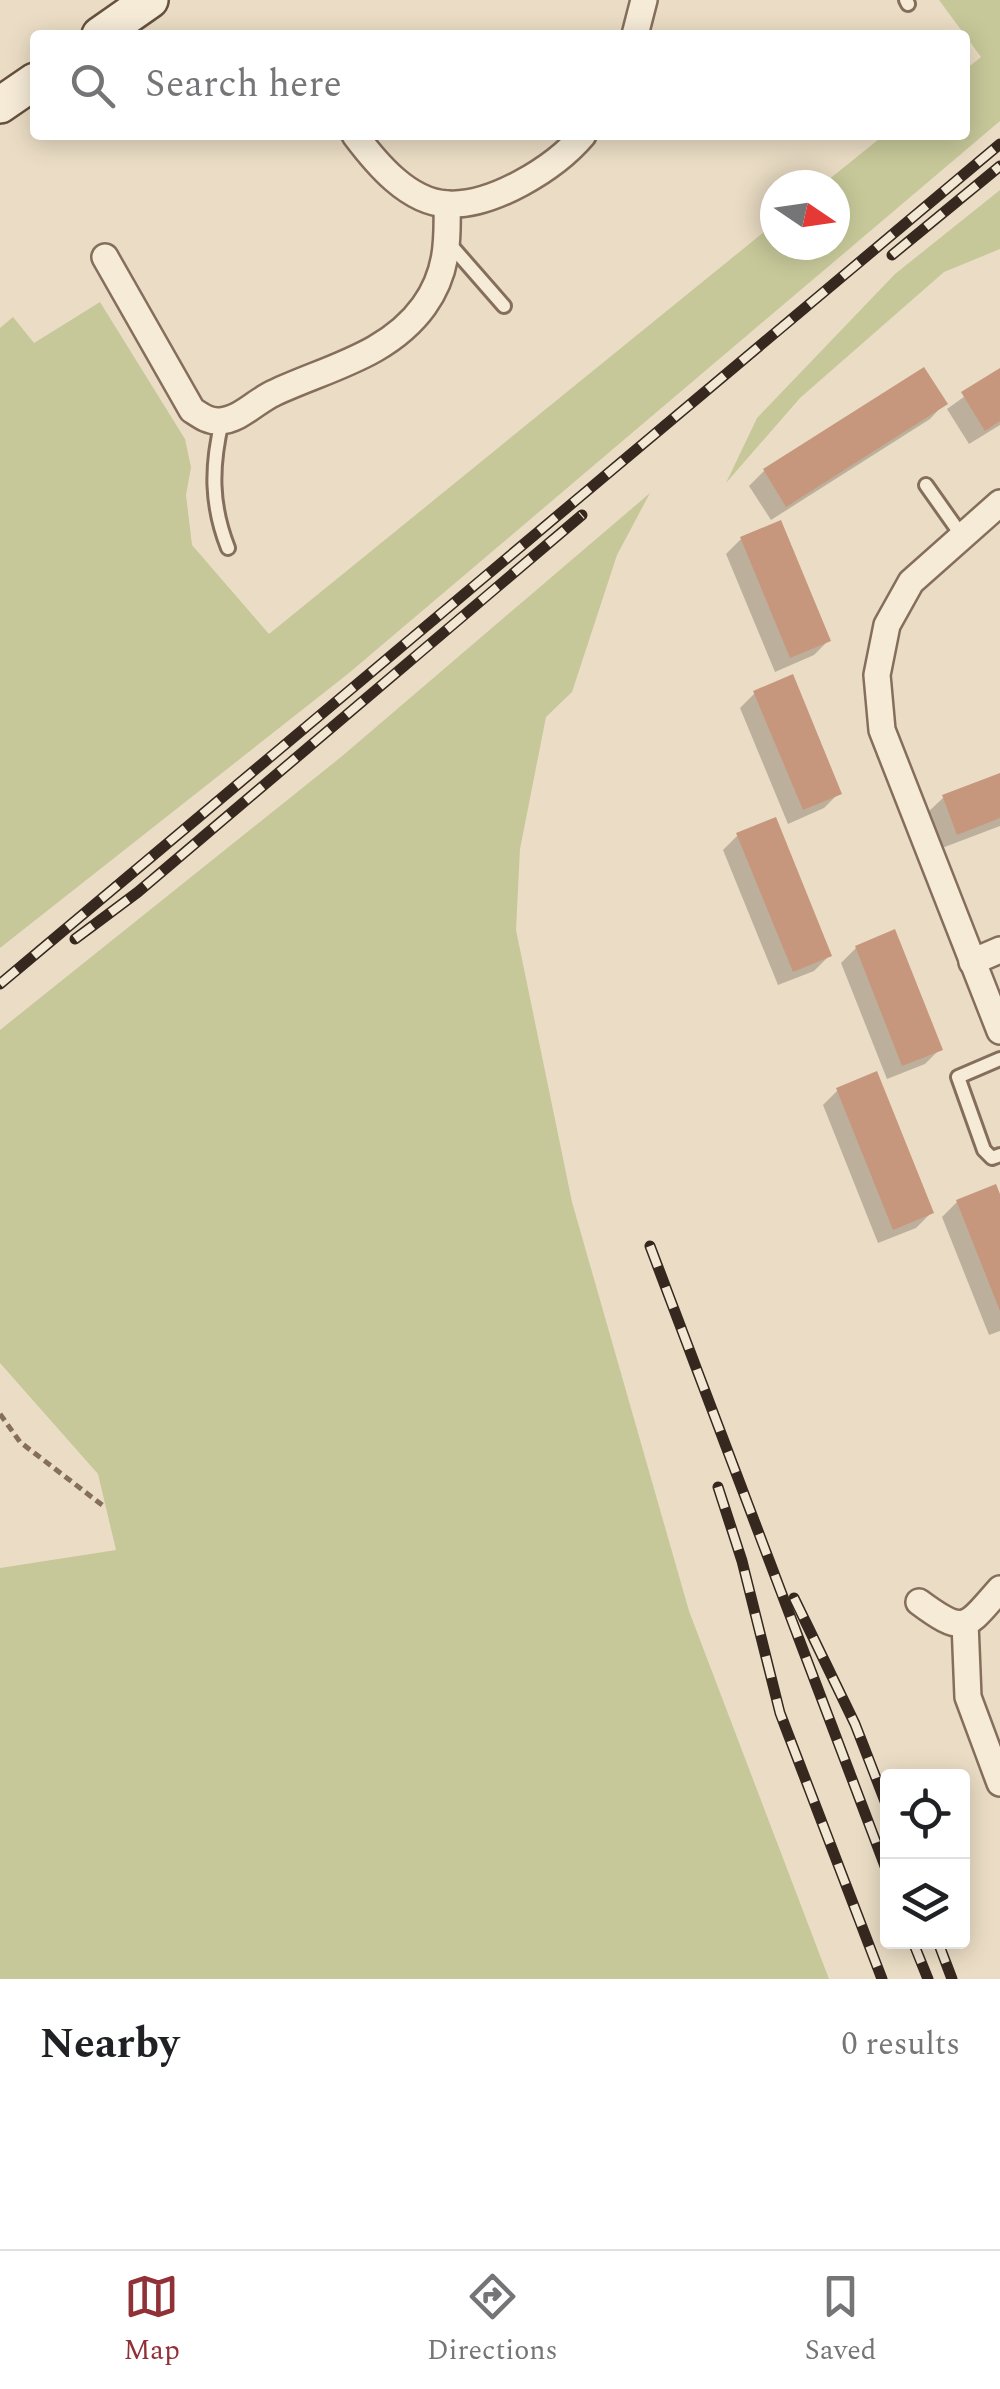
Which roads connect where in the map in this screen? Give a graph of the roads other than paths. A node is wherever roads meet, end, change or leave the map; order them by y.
1 (150, 0) edge
2 (644, 0) edge
3 (107, 30) edge
4 (636, 30) edge
5 (30, 84) edge
6 (0, 105) edge
7 (359, 140) edge
8 (577, 140) edge
9 (446, 204) junction
10 (448, 242) junction
11 (105, 257) dead end
12 (504, 306) dead end
13 (222, 421) junction
14 (926, 484) dead end
15 (1000, 503) edge
16 (962, 536) junction
17 (228, 548) dead end
18 (1000, 950) edge
19 (972, 962) junction
20 (1000, 1031) edge
21 (1000, 1059) edge
22 (1000, 1155) edge
23 (1000, 1589) edge
24 (920, 1602) dead end
25 (965, 1623) junction
26 (1000, 1783) edge

1 - 3 street
2 - 4 street
5 - 6 street
7 - 9 street
8 - 9 street
9 - 10 street
10 - 12 lane
10 - 13 street
11 - 13 street
13 - 17 lane
14 - 16 lane
15 - 16 street
16 - 19 street
18 - 19 street
19 - 20 street
21 - 22 lane
23 - 25 street
24 - 25 street
25 - 26 street

